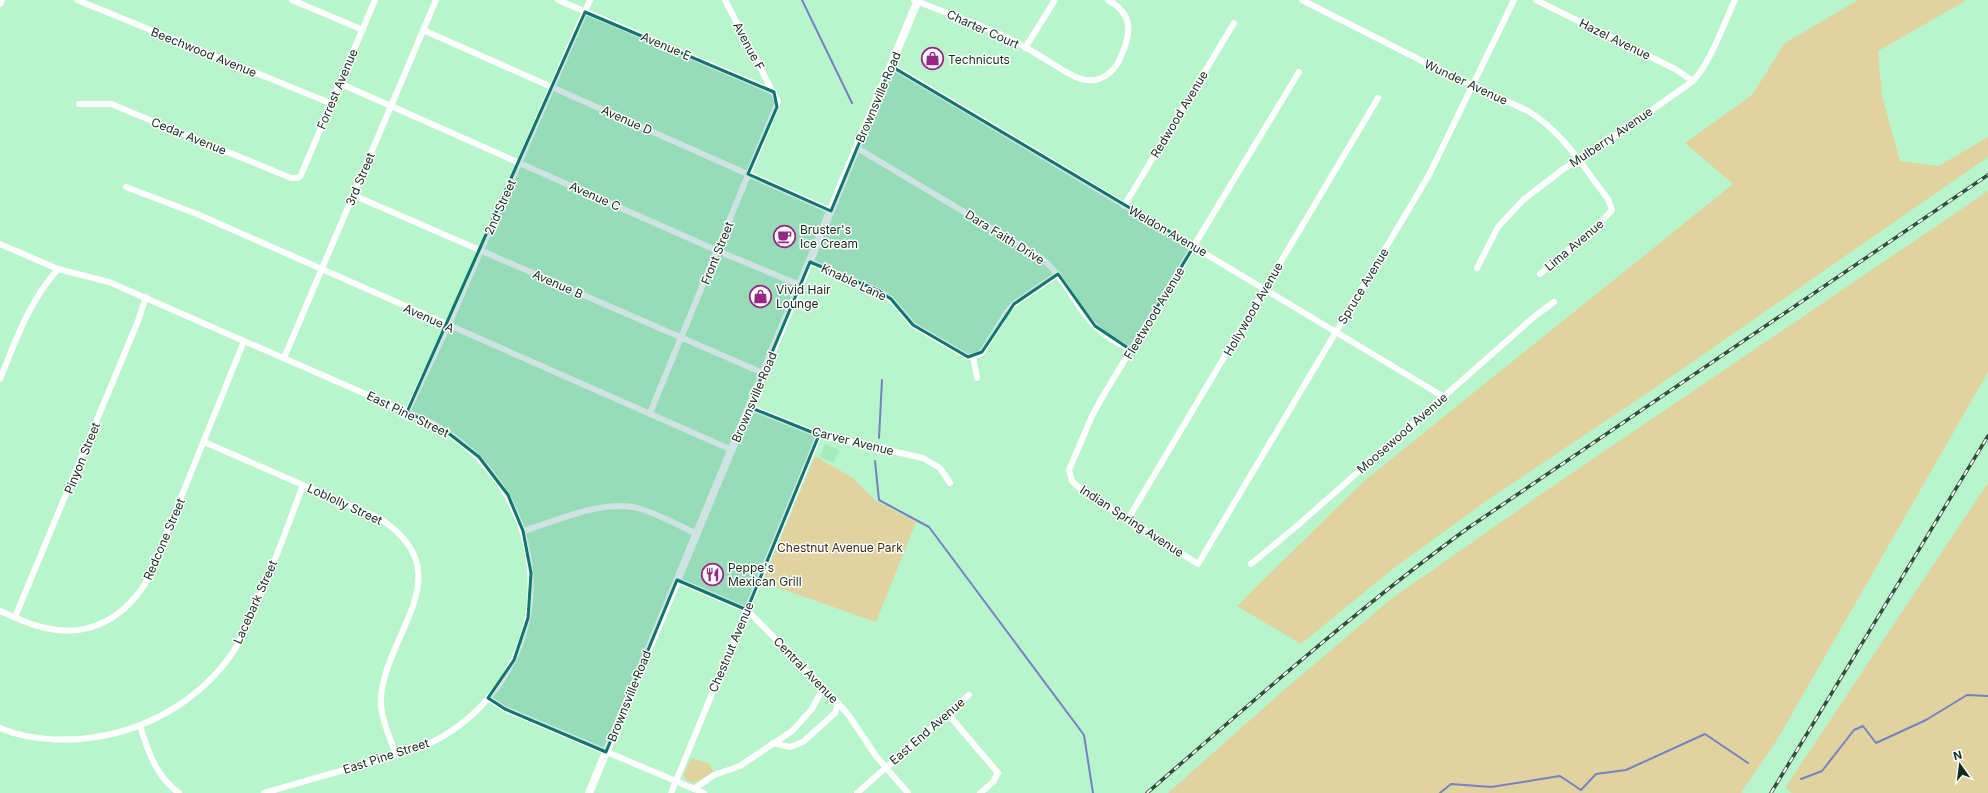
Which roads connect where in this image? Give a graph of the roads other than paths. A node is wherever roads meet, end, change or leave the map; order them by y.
1 (2, 0) edge
2 (77, 0) edge
3 (292, 0) edge
4 (375, 0) edge
5 (436, 0) edge
6 (558, 0) edge
7 (590, 0) edge
8 (725, 0) edge
9 (917, 0) edge
10 (1056, 0) edge
11 (1108, 0) edge
12 (1302, 0) edge
13 (1514, 0) edge
14 (1536, 0) edge
15 (1735, 0) edge
16 (0, 4) edge
17 (585, 12) junction
18 (1234, 23) dead end
19 (363, 30) junction
20 (423, 30) junction
21 (1025, 48) junction
22 (891, 66) junction
23 (1299, 72) dead end
24 (1693, 81) junction
25 (339, 84) junction
26 (1473, 85) junction
27 (553, 88) junction
28 (774, 92) junction
29 (1378, 98) dead end
30 (330, 103) junction
31 (79, 104) dead end
32 (390, 107) junction
33 (857, 148) junction
34 (1578, 160) junction
35 (519, 163) junction
36 (748, 174) junction
37 (298, 178) joint
38 (126, 187) dead end
39 (1605, 194) joint
40 (353, 195) junction
41 (1124, 206) junction
42 (831, 211) junction
43 (0, 244) edge
44 (1194, 246) junction
45 (480, 250) junction
46 (718, 251) junction
47 (810, 262) junction
48 (1476, 268) dead end
49 (58, 269) junction
50 (320, 270) junction
51 (1058, 274) junction
52 (1540, 274) dead end
53 (800, 285) junction
54 (1265, 289) junction
55 (146, 297) junction
56 (1554, 302) dead end
57 (448, 326) junction
58 (1335, 332) junction
59 (682, 338) junction
60 (244, 341) junction
61 (1131, 350) junction
62 (973, 356) junction
63 (284, 358) junction
64 (763, 373) junction
65 (977, 378) dead end
66 (0, 379) edge
67 (1444, 397) junction
68 (750, 407) junction
69 (407, 412) junction
70 (650, 413) junction
71 (819, 435) junction
72 (204, 442) junction
73 (732, 450) junction
74 (1069, 476) joint
75 (950, 483) dead end
76 (303, 485) junction
77 (1128, 519) junction
78 (523, 531) junction
79 (697, 534) junction
80 (1198, 564) joint
81 (1251, 564) dead end
82 (677, 580) junction
83 (747, 610) junction
84 (0, 611) edge
85 (16, 617) junction
86 (820, 684) junction
87 (969, 695) dead end
88 (488, 698) junction
89 (838, 703) junction
90 (948, 714) junction
91 (140, 726) junction
92 (0, 728) edge
93 (773, 743) junction
94 (606, 752) junction
95 (396, 755) junction
96 (886, 767) junction
97 (676, 781) junction
98 (694, 789) junction
99 (179, 793) edge
100 (264, 793) edge
101 (589, 793) edge
102 (671, 793) edge
103 (704, 793) edge
104 (857, 793) edge
105 (908, 793) edge
106 (980, 793) edge

1 - 16 street
2 - 30 street, Beechwood Avenue
3 - 19 street
4 - 19 street, Forrest Avenue
5 - 20 street, 3rd Street
6 - 17 street, Avenue E
7 - 17 street, 2nd Street
8 - 28 street, Avenue F
9 - 21 street, Charter Court
9 - 22 street, Brownsville Road
10 - 21 street, Charter Court
11 - 21 street, Charter Court
12 - 26 street, Wunder Avenue
13 - 26 street, Spruce Avenue
14 - 24 street, Hazel Avenue
15 - 24 street, Mulberry Avenue
17 - 27 street, 2nd Street
17 - 28 street, Avenue E
18 - 41 street, Redwood Avenue
19 - 25 street, Forrest Avenue
20 - 27 street, Avenue D
20 - 32 street, 3rd Street
22 - 33 street, Brownsville Road
22 - 41 street, Weldon Avenue
23 - 44 street, Fleetwood Avenue
24 - 34 street, Mulberry Avenue
25 - 30 street, Forrest Avenue
25 - 32 street
26 - 34 street, Wunder Avenue
26 - 58 street, Spruce Avenue
27 - 35 street, 2nd Street
27 - 36 street, Avenue D
28 - 36 street, Front Street
29 - 54 street, Hollywood Avenue
30 - 37 street, Forrest Avenue
31 - 37 street, Cedar Avenue
32 - 35 street, Avenue C
32 - 40 street, 3rd Street
33 - 42 street, Brownsville Road
33 - 51 street, Dara Faith Drive
34 - 39 street, Wunder Avenue
34 - 48 street, Mulberry Avenue
35 - 45 street, 2nd Street
35 - 46 street, Avenue C
36 - 42 street, Avenue D
36 - 46 street, Front Street
38 - 50 street, Avenue A
39 - 52 street, Lima Avenue
40 - 45 street, Avenue B
40 - 50 street, 3rd Street
41 - 44 street, Weldon Avenue
42 - 47 street, Brownsville Road
43 - 49 street, East Pine Street
44 - 54 street, Weldon Avenue
44 - 61 street, Fleetwood Avenue
45 - 57 street, 2nd Street
45 - 59 street, Avenue B
46 - 53 street, Avenue C
46 - 59 street, Front Street
47 - 53 street, Brownsville Road
47 - 62 street, Knable Lane
49 - 55 street, East Pine Street
49 - 66 street
50 - 57 street, Avenue A
50 - 63 street, 3rd Street
51 - 61 street, Dara Faith Drive
51 - 62 street
53 - 64 street, Brownsville Road
54 - 58 street, Weldon Avenue
54 - 77 street, Hollywood Avenue
55 - 60 street, East Pine Street
55 - 85 street, Pinyon Street
56 - 67 street, Moosewood Avenue
57 - 69 street, 2nd Street
57 - 70 street, Avenue A
58 - 67 street, Weldon Avenue
58 - 80 street, Spruce Avenue
59 - 64 street, Avenue B
59 - 70 street, Front Street
60 - 63 street, East Pine Street
60 - 72 street, Redcone Street
61 - 74 street, Fleetwood Avenue
62 - 65 street
63 - 69 street, East Pine Street
64 - 68 street, Brownsville Road
67 - 81 street, Moosewood Avenue
68 - 71 street, Carver Avenue
68 - 73 street, Brownsville Road
69 - 78 street, East Pine Street
70 - 73 street, Avenue A
71 - 75 street, Carver Avenue
71 - 83 street, Chestnut Avenue
72 - 76 street, Loblolly Street
72 - 85 street, Redcone Street
73 - 79 street, Brownsville Road
74 - 77 street, Indian Spring Avenue
76 - 91 street, Lacebark Street
76 - 95 street, Loblolly Street
77 - 80 street, Indian Spring Avenue
78 - 79 street
78 - 88 street, East Pine Street
79 - 82 street, Brownsville Road
82 - 83 street, Central Avenue
82 - 94 street, Brownsville Road
83 - 86 street, Central Avenue
83 - 97 street, Chestnut Avenue
84 - 85 street, Redcone Street
86 - 89 street, Central Avenue
86 - 93 street
87 - 90 street, East End Avenue
88 - 94 street
88 - 95 street, East Pine Street
89 - 93 street
89 - 96 street, Central Avenue
90 - 96 street, East End Avenue
90 - 106 street
91 - 92 street, Lacebark Street
91 - 99 street
93 - 98 street
94 - 97 street
94 - 101 street, Brownsville Road
95 - 100 street, East Pine Street
96 - 104 street, East End Avenue
96 - 105 street, Central Avenue
97 - 98 street
97 - 102 street, Chestnut Avenue
98 - 103 street

